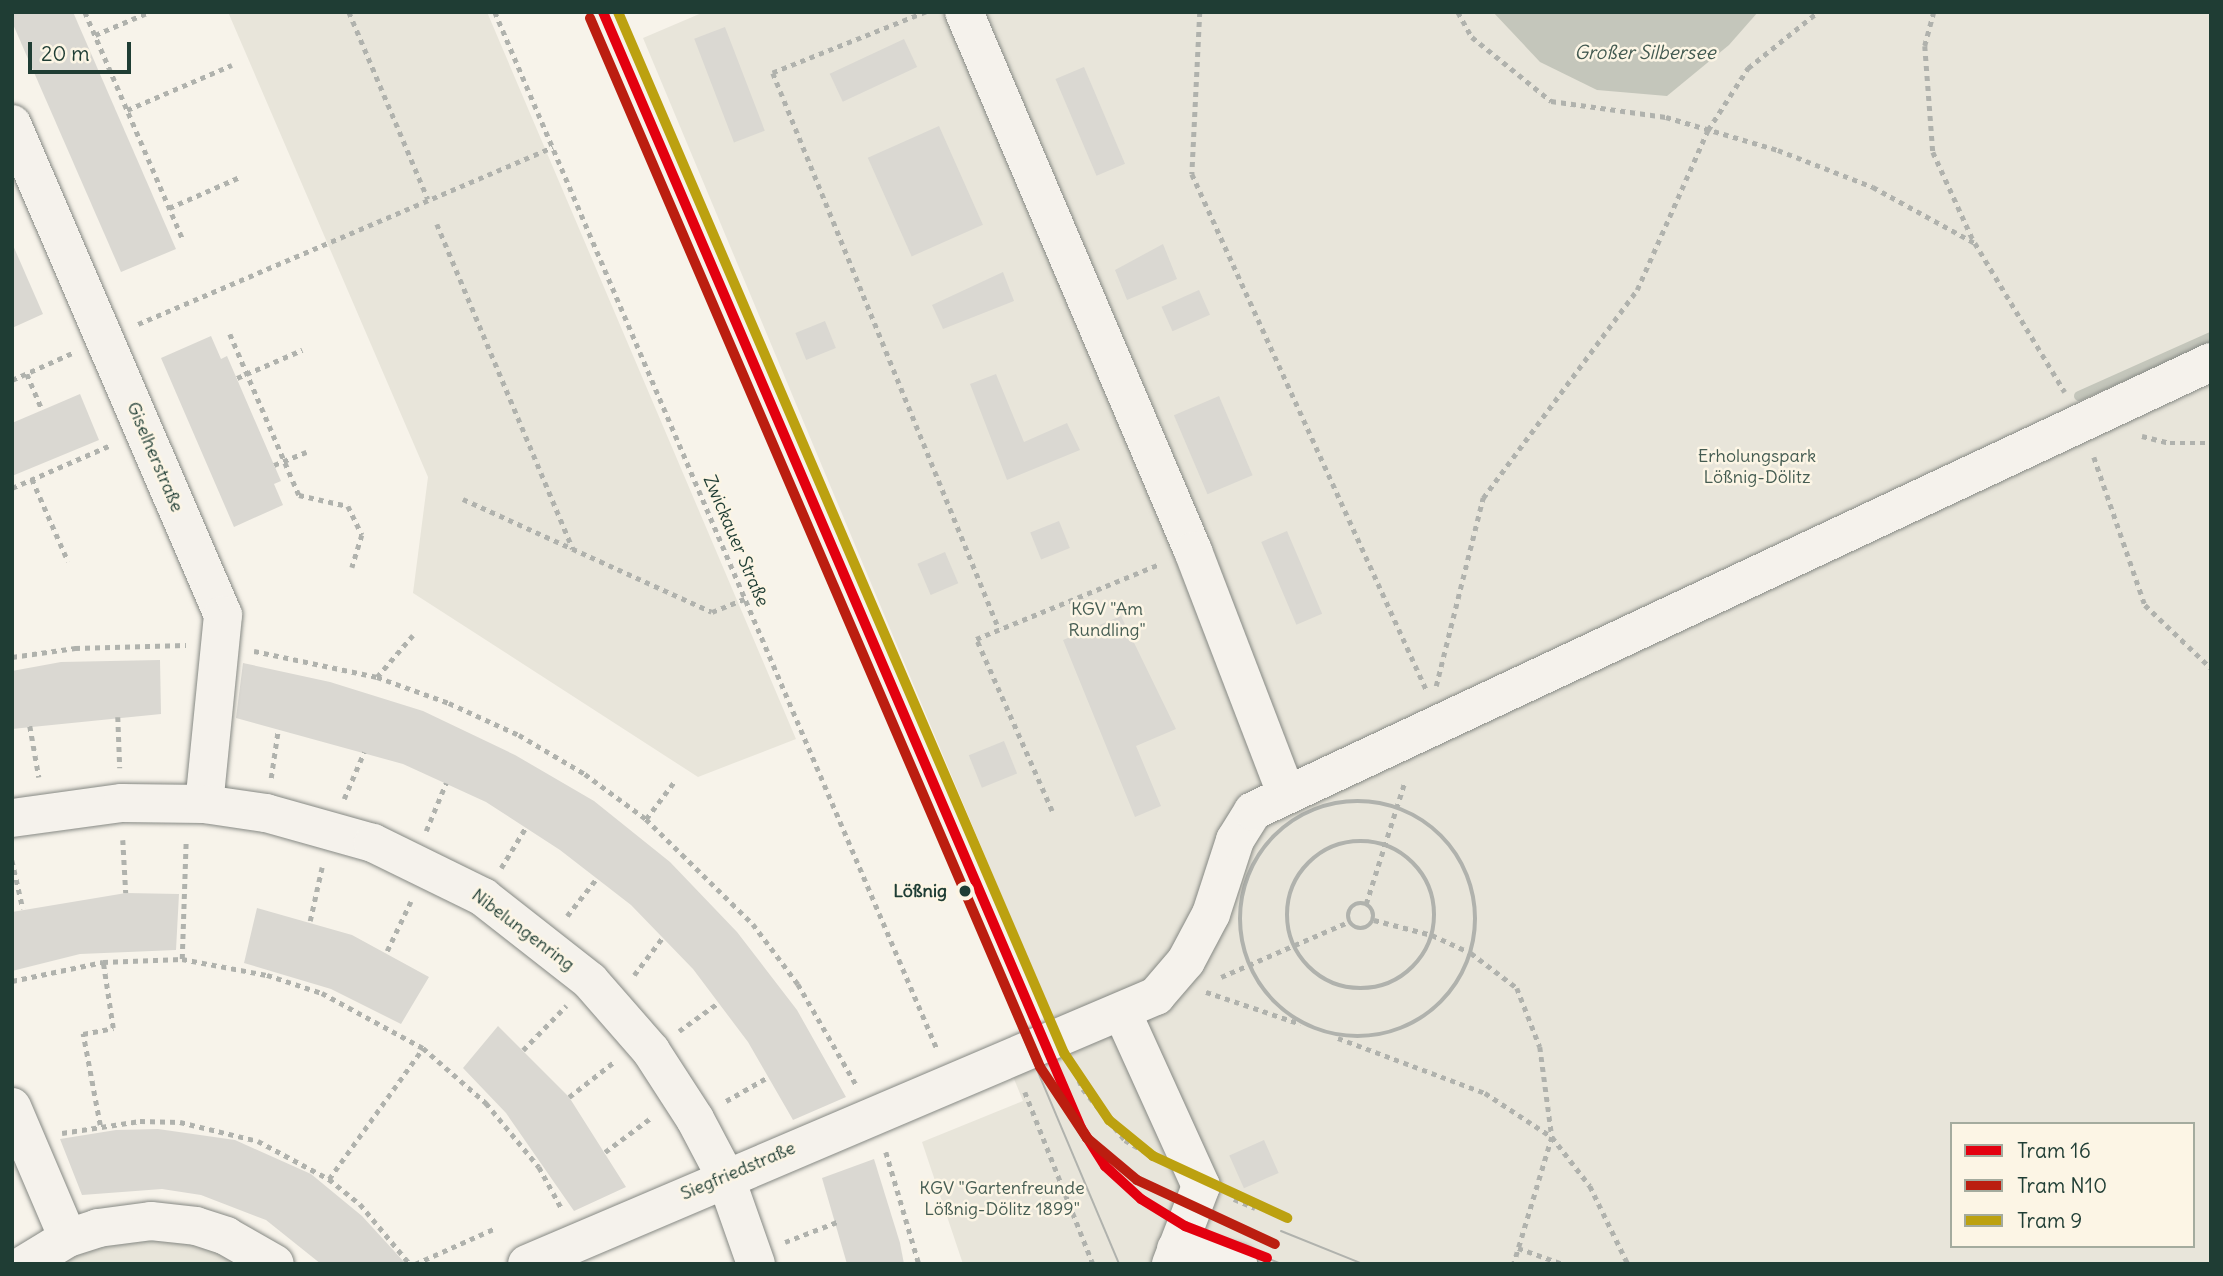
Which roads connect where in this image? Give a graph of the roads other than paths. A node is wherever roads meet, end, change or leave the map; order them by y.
1 (964, 12) edge
2 (12, 124) edge
3 (2211, 362) edge
4 (1286, 793) junction
5 (196, 804) junction
6 (28, 815) edge
7 (1122, 1012) junction
8 (12, 1107) edge
9 (725, 1176) junction
10 (68, 1238) junction
11 (1173, 1256) edge
12 (754, 1259) edge
13 (25, 1264) edge
14 (275, 1264) edge
15 (527, 1264) edge
16 (1238, 1264) edge

1 - 4 street
2 - 5 street, Giselherstraße
3 - 4 street, Siegfriedstraße
4 - 7 street, Siegfriedstraße
5 - 6 street, Nibelungenring
5 - 9 street, Nibelungenring
7 - 9 street, Siegfriedstraße
7 - 11 street
8 - 10 street
9 - 12 street, Nibelungenring
9 - 15 street, Siegfriedstraße
10 - 13 street
10 - 14 street
11 - 16 street

